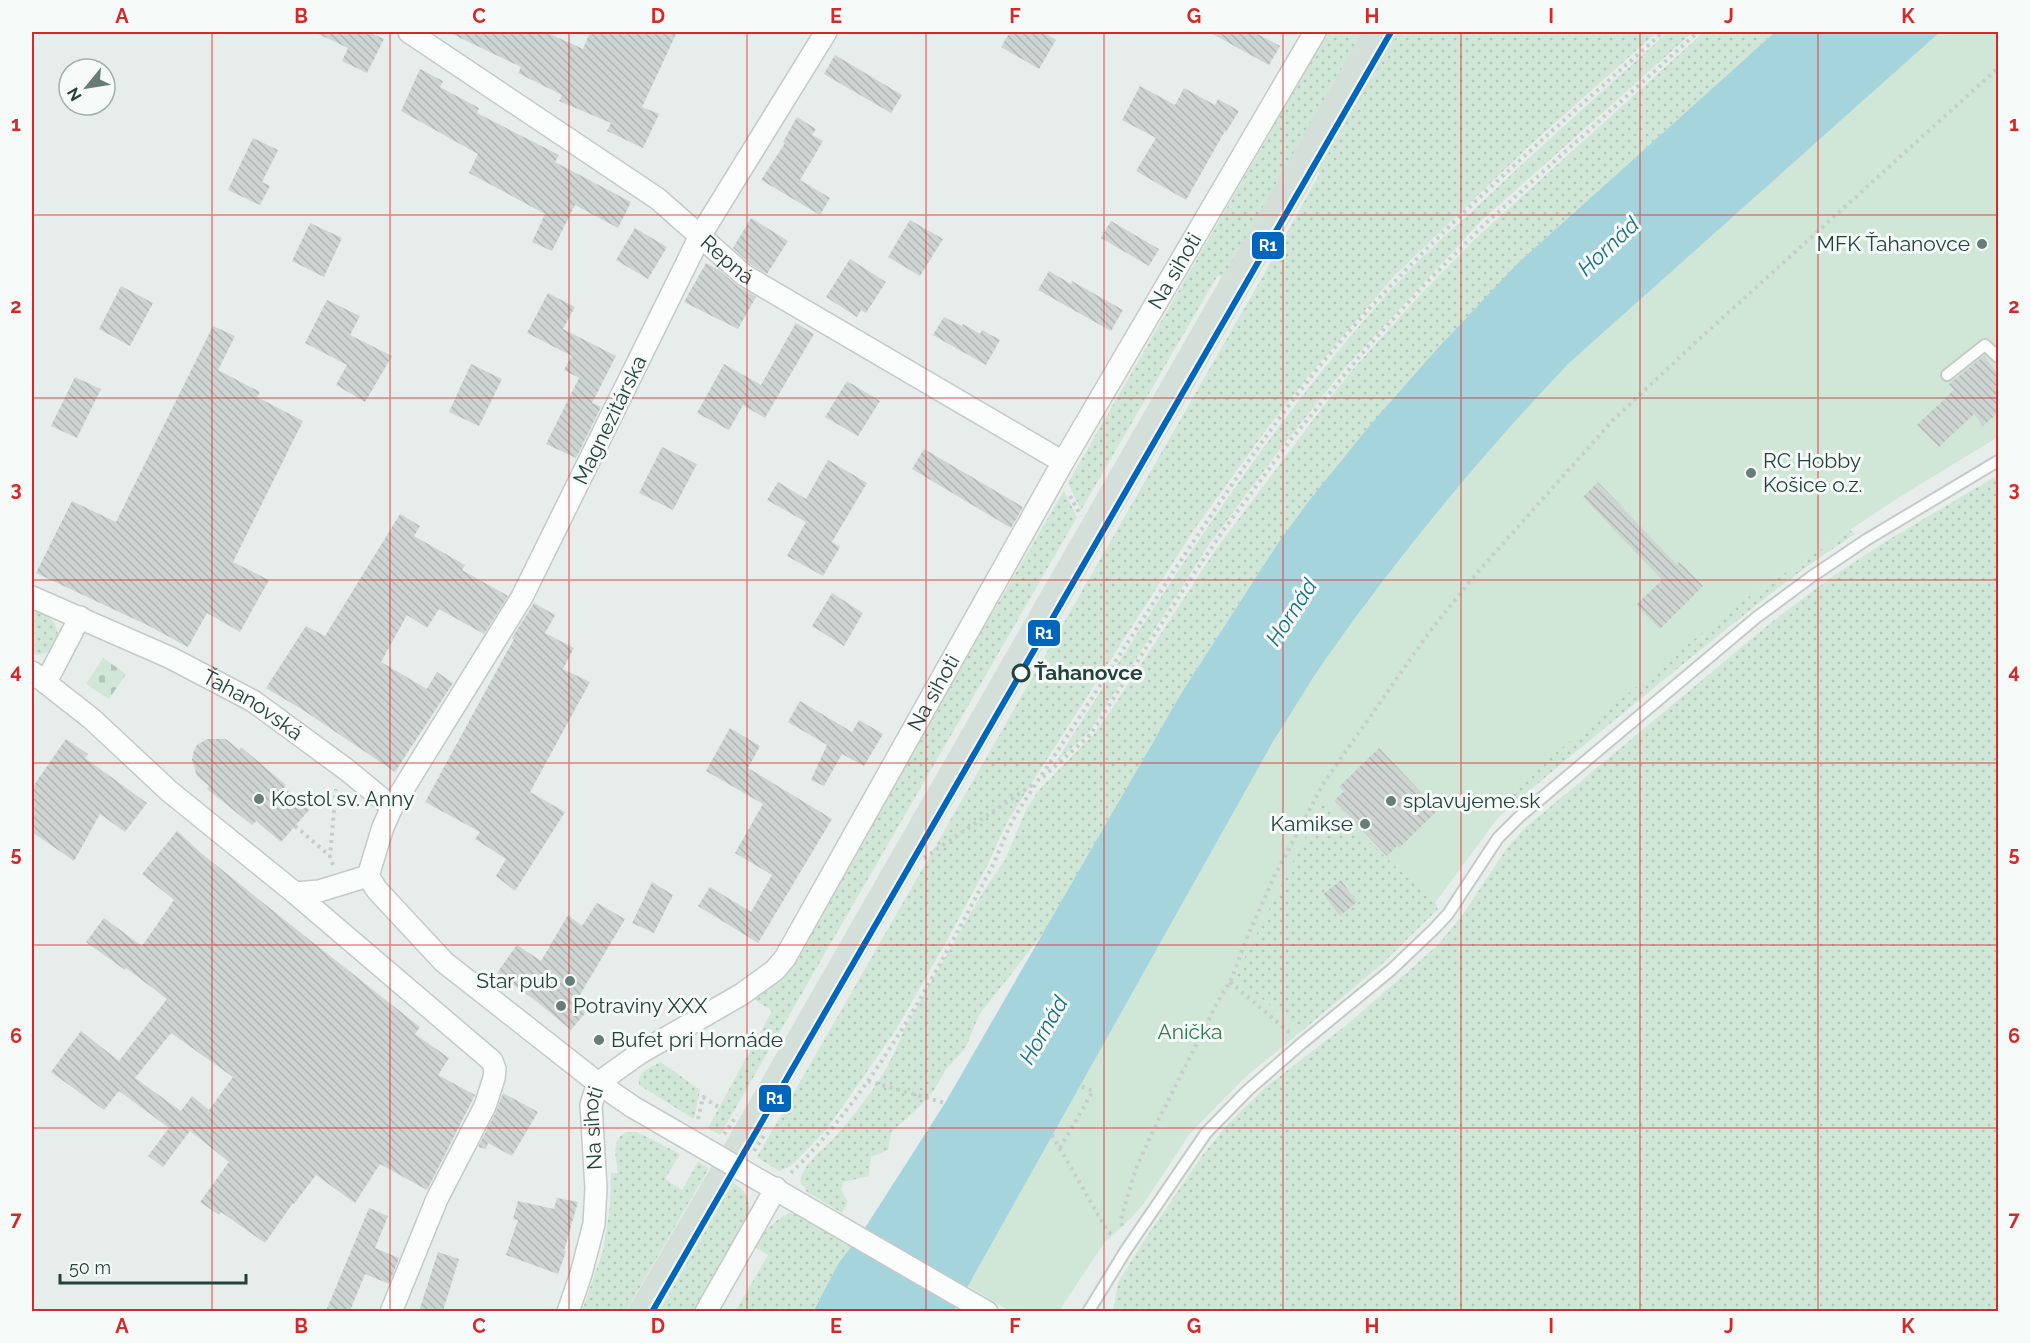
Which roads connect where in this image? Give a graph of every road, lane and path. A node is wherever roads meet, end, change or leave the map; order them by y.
1 (409, 32) edge
2 (826, 32) edge
3 (1315, 32) edge
4 (1663, 32) edge
5 (1698, 32) edge
6 (1998, 68) edge
7 (700, 236) junction
8 (1998, 357) edge
9 (1947, 375) dead end
10 (1998, 460) edge
11 (1063, 462) junction
12 (1076, 507) dead end
13 (1081, 516) dead end
14 (32, 597) edge
15 (80, 618) junction
16 (39, 677) edge
17 (347, 770) junction
18 (1037, 782) junction
19 (392, 807) junction
20 (296, 826) dead end
21 (924, 858) dead end
22 (368, 876) junction
23 (295, 893) junction
24 (1229, 982) junction
25 (1302, 1043) junction
26 (868, 1081) junction
27 (598, 1083) junction
28 (1080, 1086) dead end
29 (945, 1103) dead end
30 (718, 1107) dead end
31 (696, 1125) dead end
32 (1052, 1135) dead end
33 (1060, 1149) junction
34 (776, 1188) junction
35 (1121, 1219) dead end
36 (1126, 1250) junction
37 (391, 1311) edge
38 (568, 1311) edge
39 (706, 1311) edge
40 (987, 1311) edge
41 (1088, 1311) edge

1 - 7 street, Repná
2 - 7 street, Magnezitárska
3 - 11 street, Na sihoti
4 - 18 path
5 - 18 path
6 - 24 path
7 - 11 street, Repná
7 - 19 street, Magnezitárska
8 - 9 lane
10 - 25 lane
11 - 27 street, Na sihoti
12 - 13 path
14 - 15 street, Ťahanovská
15 - 16 street
15 - 17 street, Ťahanovská
16 - 23 street
17 - 19 street, Ťahanovská
17 - 20 path
18 - 21 path
18 - 26 path
19 - 22 street
22 - 23 street
22 - 27 street
23 - 37 street
24 - 25 path
24 - 35 path
25 - 36 lane
26 - 29 path
26 - 34 path
27 - 34 street
27 - 38 street, Na sihoti
28 - 33 path
30 - 31 path
32 - 33 path
33 - 36 path
34 - 39 street
34 - 40 street
36 - 41 lane

